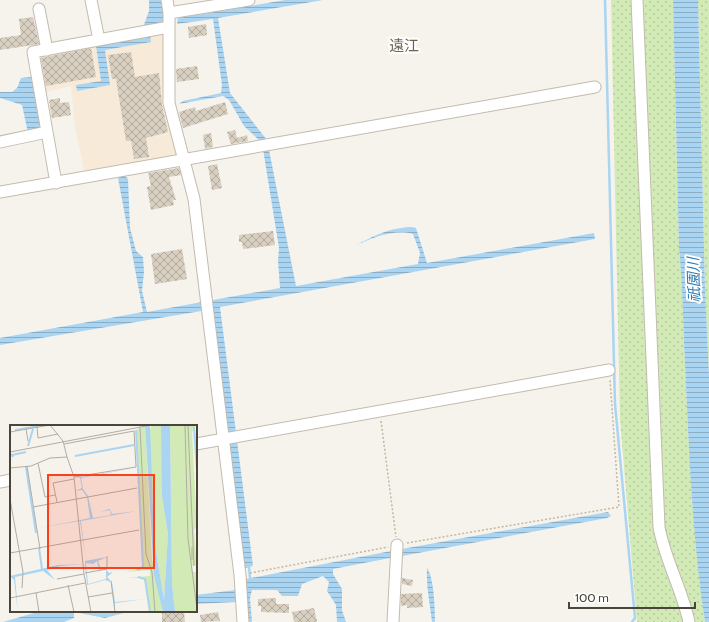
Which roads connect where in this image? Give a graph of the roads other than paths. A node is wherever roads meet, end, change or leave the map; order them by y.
1 (91, 0) edge
2 (166, 0) edge
3 (249, 0) edge
4 (637, 0) edge
5 (39, 9) dead end
6 (169, 13) junction
7 (169, 27) junction
8 (100, 40) junction
9 (47, 50) junction
10 (595, 87) dead end
11 (47, 132) junction
12 (0, 142) edge
13 (185, 160) junction
14 (56, 183) junction
15 (0, 192) edge
16 (609, 370) road end
17 (225, 439) junction
18 (197, 444) edge
19 (10, 480) edge
20 (0, 482) edge
21 (397, 550) road end
22 (243, 622) edge
23 (393, 622) edge
24 (689, 622) edge

1 - 8 street
2 - 6 street
3 - 6 street
4 - 24 street
5 - 9 street
6 - 7 street
7 - 8 street
7 - 13 street
8 - 9 street
9 - 11 street
10 - 13 street
11 - 12 street
11 - 14 street
13 - 14 street
13 - 17 street
14 - 15 street
16 - 17 street
17 - 18 street
17 - 22 street
19 - 20 street
21 - 23 street

